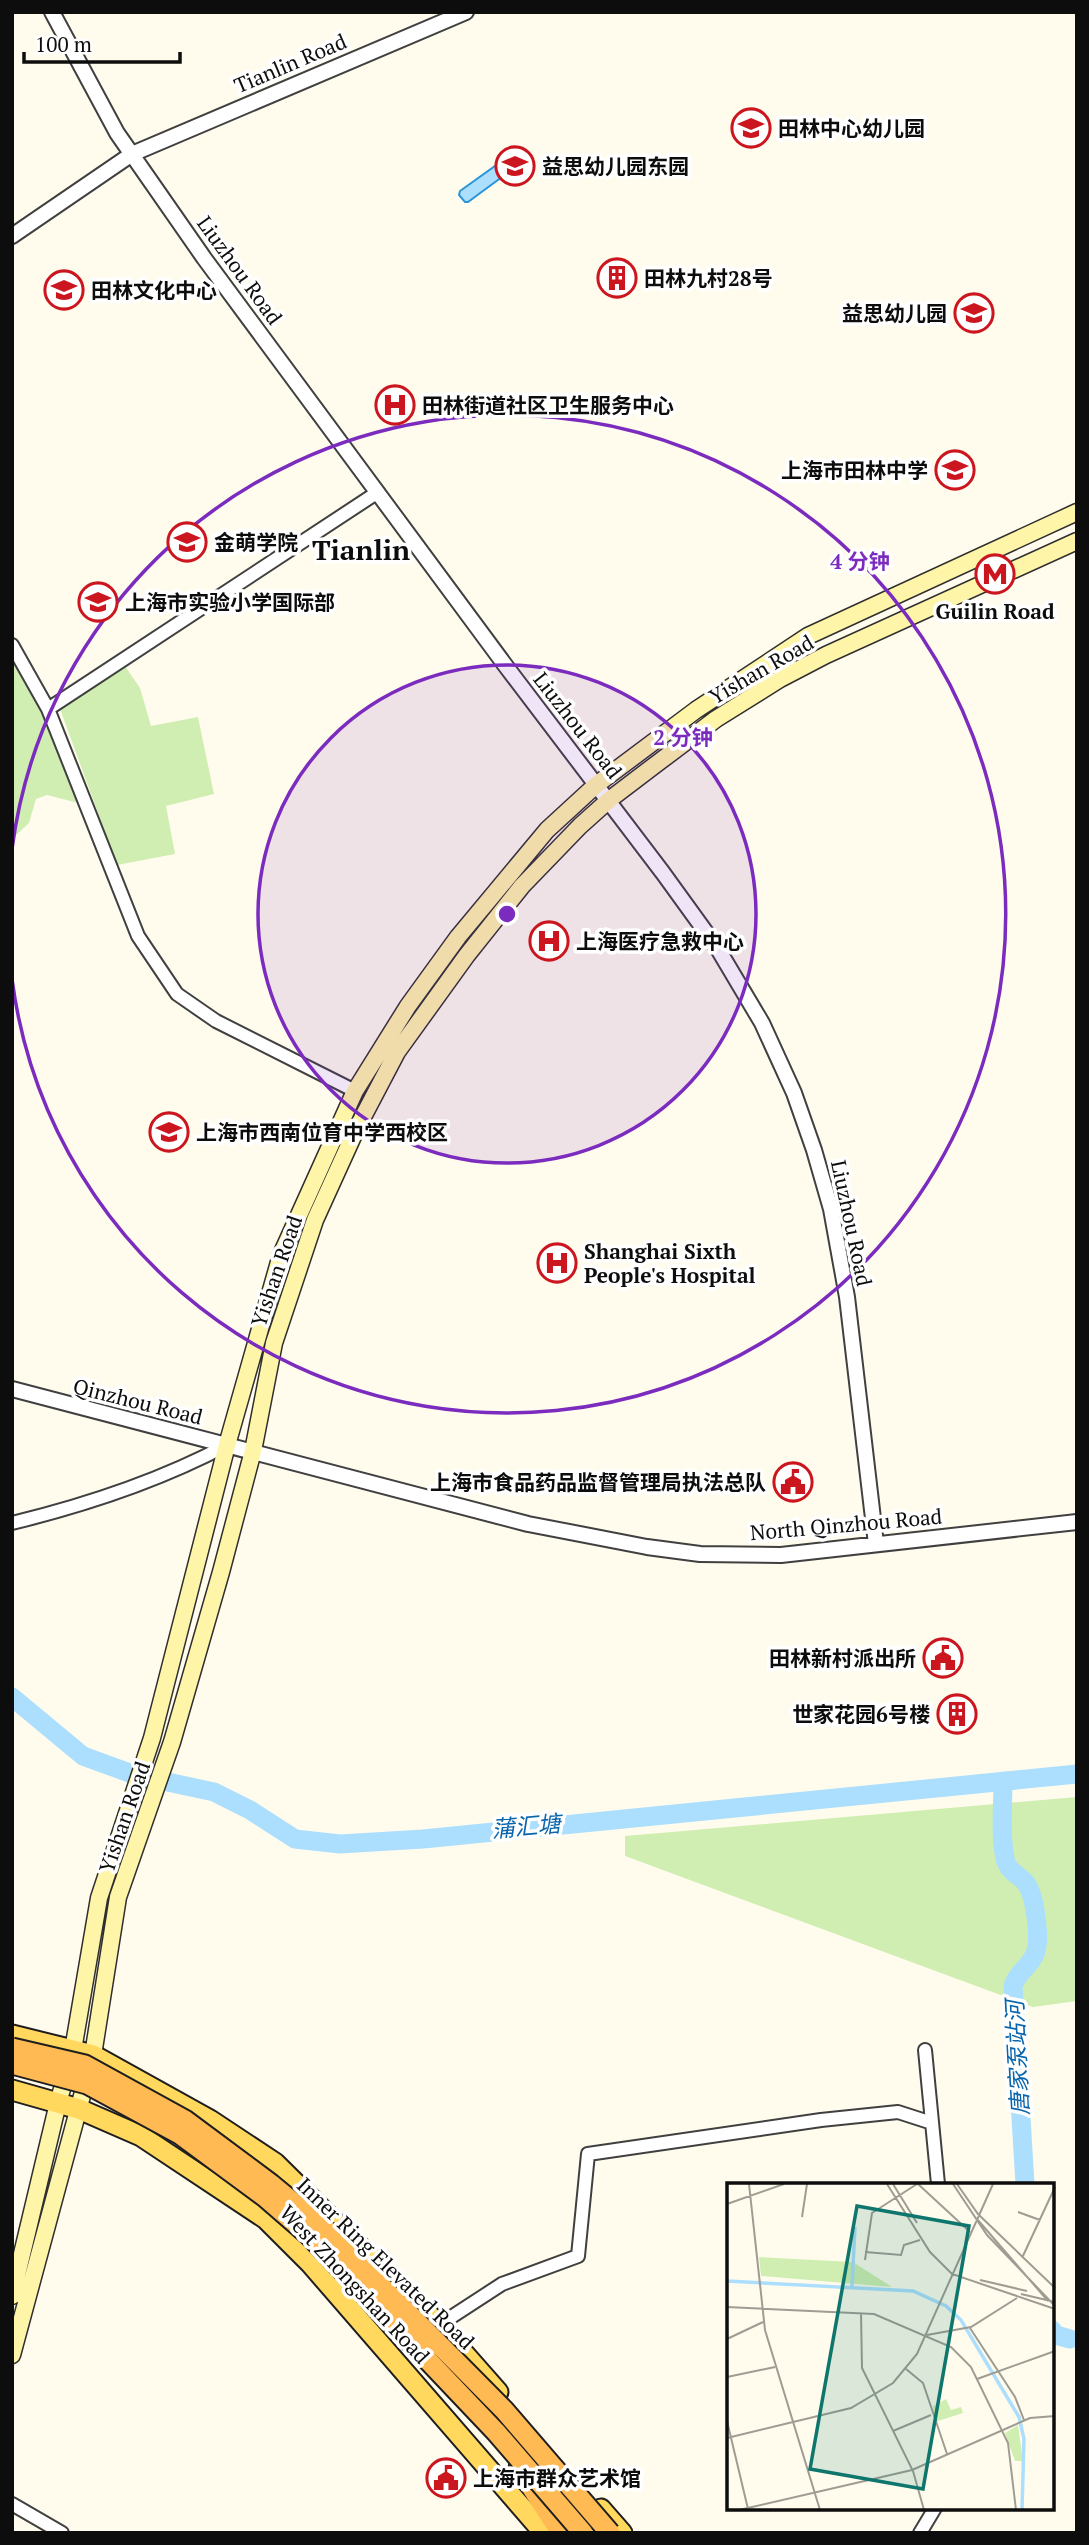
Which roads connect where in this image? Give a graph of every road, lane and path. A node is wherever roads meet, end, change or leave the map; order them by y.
1 (52, 12) edge
2 (466, 12) edge
3 (132, 154) junction
4 (12, 236) edge
5 (378, 492) junction
6 (1077, 512) edge
7 (1077, 541) edge
8 (12, 645) edge
9 (48, 709) junction
10 (596, 785) junction
11 (609, 800) junction
12 (355, 1091) junction
13 (12, 1389) edge
14 (228, 1445) junction
15 (253, 1451) junction
16 (1077, 1522) edge
17 (12, 1523) edge
18 (876, 1545) junction
19 (12, 2035) edge
20 (12, 2048) edge
21 (73, 2050) junction
22 (925, 2050) dead end
23 (93, 2055) junction
24 (12, 2064) edge
25 (12, 2090) edge
26 (58, 2103) junction
27 (79, 2109) junction
28 (932, 2123) junction
29 (938, 2183) edge
30 (12, 2296) edge
31 (439, 2325) junction
32 (12, 2355) edge
33 (504, 2410) junction
34 (496, 2432) junction
35 (12, 2504) edge
36 (934, 2510) edge
37 (62, 2533) edge
38 (544, 2533) edge
39 (561, 2533) edge
40 (583, 2533) edge
41 (610, 2533) edge
42 (622, 2533) edge
43 (920, 2533) edge

1 - 3 street, Liuzhou Road
2 - 3 street, Tianlin Road
3 - 4 street, Tianlin Road
3 - 5 street, Liuzhou Road
5 - 9 street
5 - 10 street, Liuzhou Road
6 - 10 main road, Yishan Road
7 - 11 main road, Yishan Road
8 - 9 street
9 - 12 street
10 - 11 street, Liuzhou Road
10 - 12 main road, Yishan Road
11 - 15 main road, Yishan Road
11 - 18 street, Liuzhou Road
12 - 14 main road, Yishan Road
13 - 14 street, Qinzhou Road
14 - 15 street, Qinzhou Road
14 - 17 street
14 - 21 main road, Yishan Road
15 - 18 street, North Qinzhou Road
15 - 23 main road, Yishan Road
16 - 18 street, North Qinzhou Road
19 - 21 main road, West Zhongshan Road
20 - 33 highway, Inner Ring Elevated Road, bridge
21 - 23 main road, West Zhongshan Road
21 - 26 main road, Yishan Road
22 - 28 street
23 - 27 main road, Yishan Road
23 - 31 main road, West Zhongshan Road
24 - 34 highway, Inner Ring Elevated Road, bridge
25 - 26 main road, West Zhongshan Road
26 - 27 main road, West Zhongshan Road
26 - 30 main road, Yishan Road
27 - 32 main road, Yishan Road
27 - 38 main road, West Zhongshan Road
28 - 29 street
28 - 31 street
31 - 42 main road, West Zhongshan Road
33 - 41 highway, Inner Ring Elevated Road, bridge
33 - 42 highway, bridge
34 - 39 highway, bridge
34 - 40 highway, Inner Ring Elevated Road, bridge
35 - 37 street
36 - 43 street

